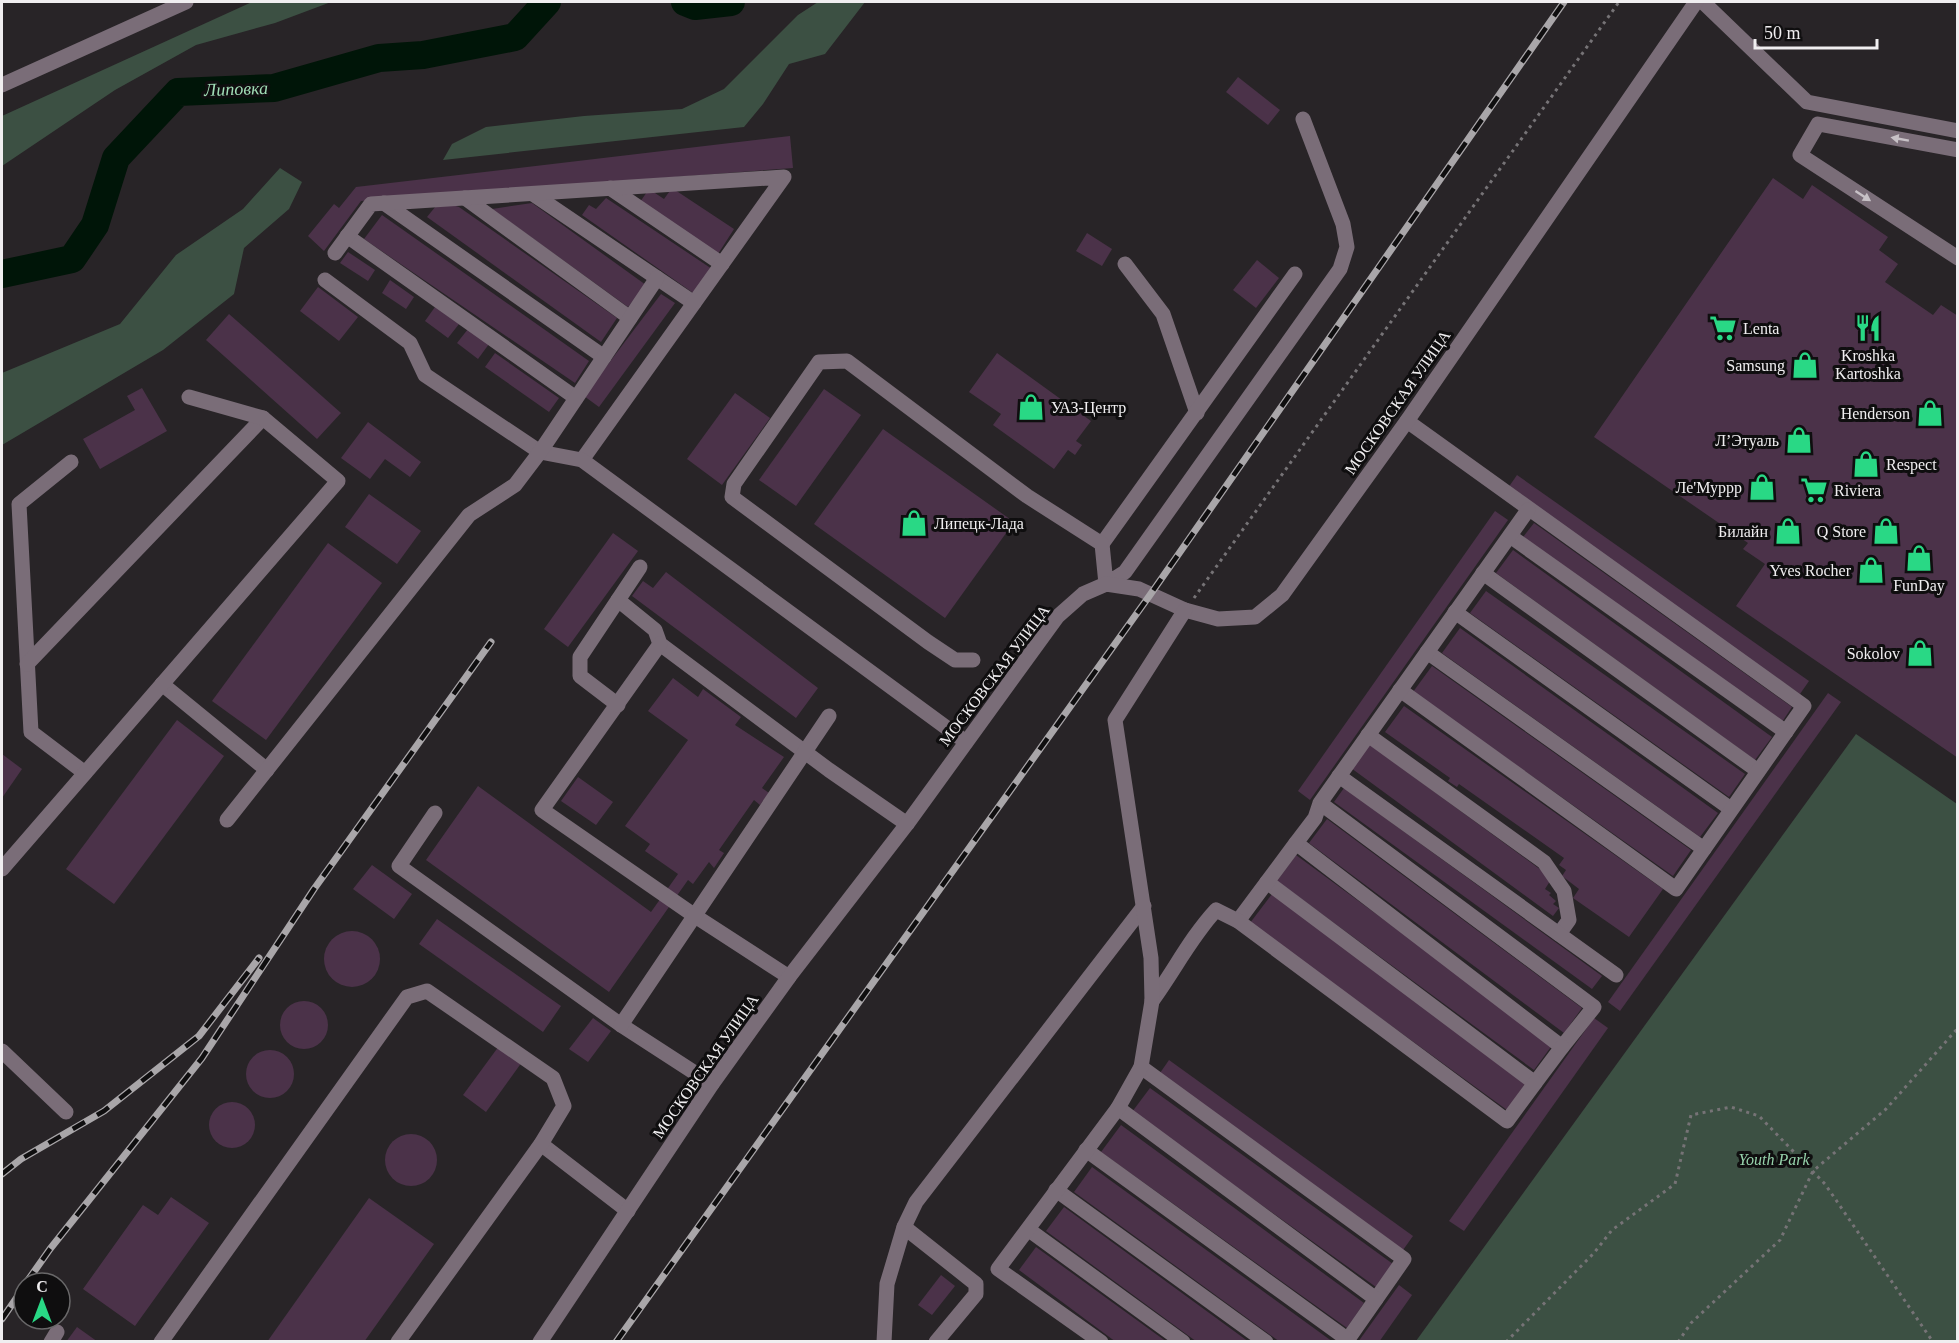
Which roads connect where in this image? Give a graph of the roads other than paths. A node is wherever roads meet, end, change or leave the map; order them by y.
1 (186, 2) edge
2 (1696, 2) edge
3 (1703, 2) edge
4 (2, 85) edge
5 (1304, 119) dead end
6 (1958, 131) edge
7 (1958, 150) edge
8 (610, 188) junction
9 (533, 194) junction
10 (465, 198) junction
11 (384, 203) junction
12 (347, 236) junction
13 (335, 253) dead end
14 (1958, 258) edge
15 (722, 264) junction
16 (1125, 264) dead end
17 (1295, 274) dead end
18 (657, 279) junction
19 (325, 280) dead end
20 (694, 303) junction
21 (630, 318) junction
22 (604, 357) junction
23 (189, 397) dead end
24 (576, 399) junction
25 (1197, 413) junction
26 (263, 418) junction
27 (1407, 421) junction
28 (540, 452) junction
29 (582, 460) junction
30 (71, 462) dead end
31 (1528, 510) junction
32 (1510, 536) junction
33 (1102, 544) junction
34 (640, 567) dead end
35 (1484, 573) junction
36 (1106, 584) junction
37 (618, 600) junction
38 (1185, 610) junction
39 (1455, 612) junction
40 (660, 644) junction
41 (1427, 652) junction
42 (973, 660) dead end
43 (27, 664) junction
44 (162, 684) junction
45 (1400, 690) junction
46 (618, 705) junction
47 (830, 716) dead end
48 (1785, 732) junction
49 (1368, 735) junction
50 (966, 742) junction
51 (806, 753) junction
52 (267, 770) junction
53 (1758, 771) junction
54 (85, 773) junction
55 (1339, 776) junction
56 (1320, 802) junction
57 (1731, 809) junction
58 (435, 813) dead end
59 (227, 820) dead end
60 (907, 824) junction
61 (1296, 843) junction
62 (1704, 849) junction
63 (2, 869) edge
64 (1267, 882) junction
65 (1144, 906) junction
66 (695, 916) junction
67 (1238, 921) junction
68 (1559, 934) junction
69 (1616, 975) dead end
70 (789, 977) junction
71 (1152, 1001) junction
72 (621, 1025) junction
73 (1562, 1047) junction
74 (2, 1051) edge
75 (1141, 1067) junction
76 (1535, 1083) junction
77 (712, 1084) junction
78 (1118, 1108) junction
79 (66, 1112) dead end
80 (541, 1144) junction
81 (1086, 1150) junction
82 (1056, 1190) junction
83 (628, 1210) junction
84 (903, 1227) junction
85 (1029, 1230) junction
86 (1376, 1299) junction
87 (1347, 1340) edge
88 (161, 1341) edge
89 (398, 1341) edge
90 (540, 1341) edge
91 (884, 1341) edge
92 (936, 1341) edge
93 (1101, 1341) edge
94 (1183, 1341) edge
95 (1266, 1341) edge

1 - 4 street
2 - 27 street, МОСКОВСКАЯ УЛИЦА
3 - 6 street
5 - 36 street
7 -> 14 street
8 - 9 street
8 - 15 street
8 - 15 street
9 - 10 street
9 - 18 street
10 - 11 street
10 - 21 street
11 - 12 street
11 - 22 street
12 - 13 street
12 - 24 street
15 - 20 street
16 - 25 street
17 - 25 street
18 - 20 street
18 - 21 street
19 - 28 street
20 - 29 street
21 - 22 street
22 - 24 street
23 - 26 street
24 - 28 street
25 - 33 street
26 - 43 street
26 - 44 street
27 - 31 street
27 - 38 street, МОСКОВСКАЯ УЛИЦА
28 - 29 street
28 - 52 street
29 - 50 street
30 - 43 street
31 - 32 street
31 - 48 street
32 - 35 street
32 - 48 street
33 - 36 street
33 - 42 street
34 - 37 street
35 - 39 street
35 - 53 street
36 - 38 street, МОСКОВСКАЯ УЛИЦА
36 - 50 street, МОСКОВСКАЯ УЛИЦА
37 - 40 street
37 - 46 street
38 - 65 street
39 - 41 street
39 - 57 street
40 - 46 street
40 - 51 street
41 - 45 street
41 - 62 street
43 - 54 street
44 - 52 street
44 - 54 street
45 - 49 street
45 - 62 street
46 - 66 street
47 - 51 street
48 - 53 street
49 - 55 street
49 - 68 street
50 - 60 street, МОСКОВСКАЯ УЛИЦА
51 - 60 street
51 - 66 street
52 - 59 street
53 - 57 street
54 - 63 street
55 - 56 street
55 - 68 street
56 - 61 street
56 - 73 street
57 - 62 street
58 - 72 street
60 - 70 street, МОСКОВСКАЯ УЛИЦА
61 - 64 street
61 - 73 street
64 - 67 street
64 - 76 street
65 - 71 street
65 - 84 street
66 - 70 street
66 - 72 street
67 - 71 street
67 - 76 street
68 - 69 street
70 - 77 street, МОСКОВСКАЯ УЛИЦА
71 - 75 street
72 - 77 street
73 - 76 street
74 - 79 street
75 - 78 street
75 - 86 street
77 - 83 street, МОСКОВСКАЯ УЛИЦА
78 - 81 street
78 - 86 street
80 - 83 street
80 - 88 street
80 - 89 street
81 - 82 street
81 - 87 street
82 - 85 street
82 - 95 street
83 - 90 street, МОСКОВСКАЯ УЛИЦА
84 - 91 street
84 - 92 street
85 - 93 street
85 - 94 street
86 - 87 street

